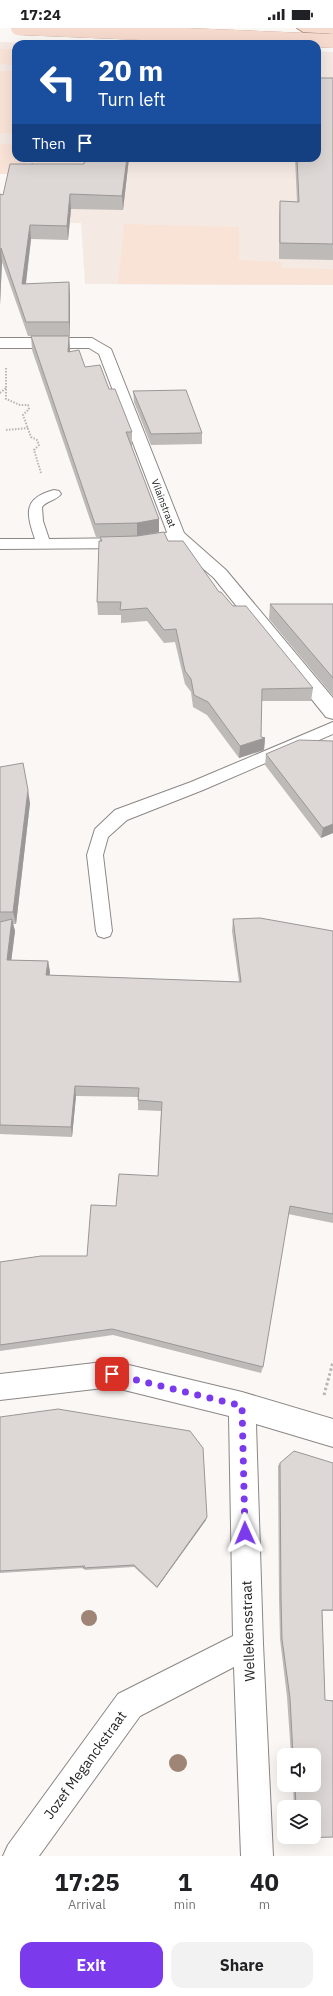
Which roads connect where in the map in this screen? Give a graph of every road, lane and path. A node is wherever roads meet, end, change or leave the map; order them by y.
1 (18, 28) edge
2 (303, 28) edge
3 (333, 30) edge
4 (309, 40) edge
5 (321, 41) edge
6 (333, 41) edge
7 (33, 162) edge
8 (32, 170) edge
9 (3, 343) edge
10 (6, 387) junction
11 (0, 393) edge
12 (28, 428) junction
13 (6, 430) dead end
14 (47, 476) dead end
15 (54, 494) dead end
16 (176, 536) junction
17 (0, 544) edge
18 (44, 544) junction
19 (333, 712) edge
20 (333, 728) edge
21 (104, 931) dead end
22 (0, 1387) edge
23 (242, 1406) junction
24 (333, 1433) edge
25 (248, 1644) junction
26 (19, 1856) edge
27 (257, 1856) edge

1 - 4 main road, bridge
2 - 3 main road
5 - 6 main road, bridge
7 - 8 path
9 - 10 path
9 - 16 street, Vilainstraat
10 - 11 path
10 - 12 path
12 - 13 path
12 - 14 path
15 - 18 lane
16 - 18 lane
16 - 19 street, Vilainstraat
17 - 18 lane
20 - 21 lane
22 - 23 street
23 - 24 street
23 - 25 street, Wellekensstraat
25 - 26 street, Jozef Meganckstraat
25 - 27 street, Wellekensstraat

